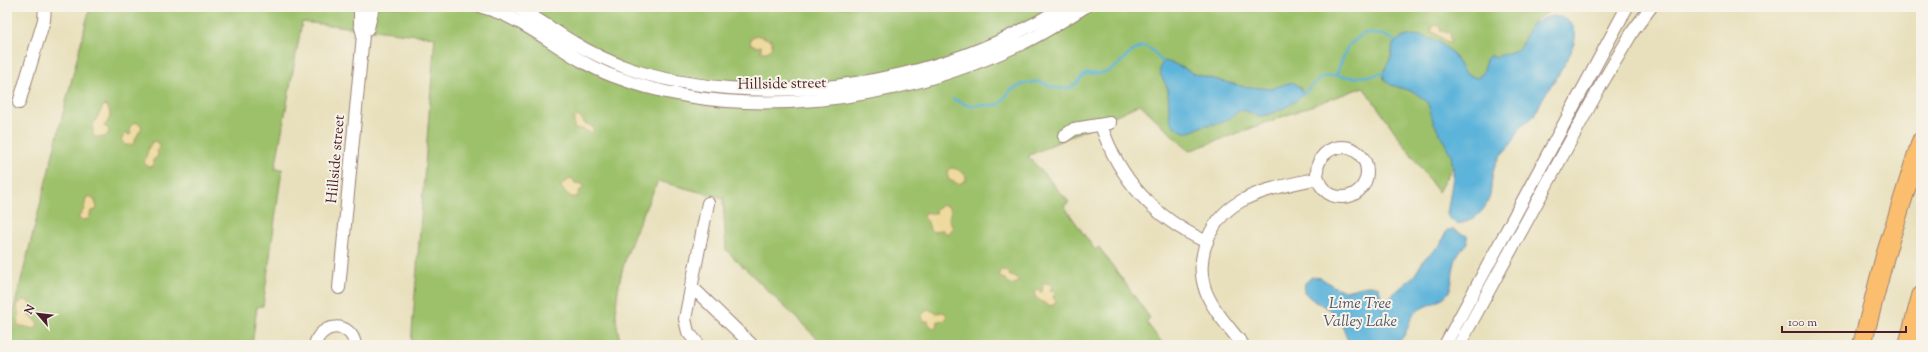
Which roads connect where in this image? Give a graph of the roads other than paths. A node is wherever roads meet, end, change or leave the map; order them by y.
1 (45, 7) edge
2 (482, 7) edge
3 (516, 7) edge
4 (1063, 7) edge
5 (1085, 7) edge
6 (1628, 7) edge
7 (1651, 7) edge
8 (366, 9) edge
9 (763, 96) junction
10 (19, 103) dead end
11 (1064, 136) dead end
12 (1921, 141) edge
13 (1318, 178) junction
14 (708, 203) dead end
15 (1207, 242) junction
16 (691, 286) junction
17 (339, 288) dead end
18 (1921, 296) edge
19 (315, 345) edge
20 (355, 345) edge
21 (699, 345) edge
22 (752, 345) edge
23 (1243, 345) edge
24 (1445, 345) edge
25 (1459, 345) edge
26 (1862, 345) edge
27 (1908, 345) edge

1 - 10 street
2 - 9 street, Hillside street
3 - 9 street, Hillside street
4 - 9 street, Hillside street
5 - 9 street, Hillside street
6 - 24 street
7 - 25 street
8 - 17 street, Hillside street
11 - 15 street
12 - 26 highway
13 - 13 street
13 - 15 street
14 - 16 street
15 - 23 street
16 - 21 street
16 - 22 street
18 - 27 highway
19 - 20 street

